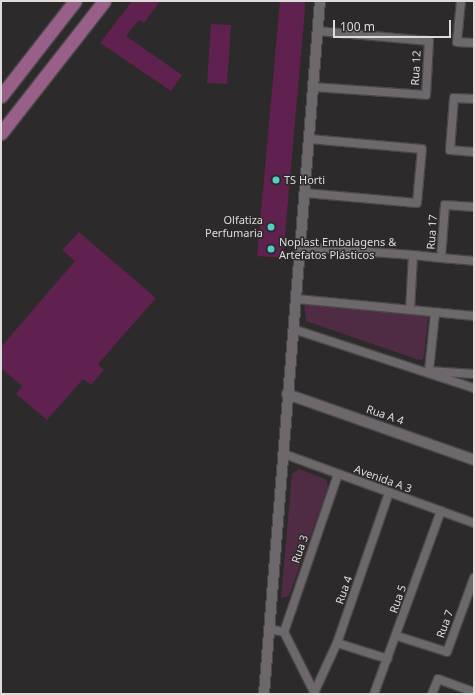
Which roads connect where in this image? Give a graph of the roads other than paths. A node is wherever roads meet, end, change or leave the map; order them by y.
1 (75, 1) edge
2 (104, 1) edge
3 (320, 1) edge
4 (461, 1) edge
5 (317, 31) junction
6 (474, 44) edge
7 (313, 87) junction
8 (1, 96) edge
9 (474, 99) edge
10 (1, 133) edge
11 (309, 139) junction
12 (474, 152) edge
13 (305, 193) junction
14 (474, 207) edge
15 (300, 247) junction
16 (413, 255) junction
17 (441, 258) junction
18 (474, 261) edge
19 (296, 299) junction
20 (410, 310) junction
21 (435, 313) junction
22 (474, 316) edge
23 (293, 328) junction
24 (429, 371) junction
25 (474, 374) edge
26 (474, 388) edge
27 (288, 394) junction
28 (284, 454) junction
29 (474, 460) edge
30 (338, 474) junction
31 (390, 493) junction
32 (441, 511) junction
33 (474, 523) edge
34 (474, 578) edge
35 (269, 629) junction
36 (284, 632) junction
37 (397, 636) junction
38 (337, 643) junction
39 (388, 659) junction
40 (474, 692) edge
41 (264, 694) edge
42 (315, 694) edge
43 (374, 694) edge
44 (432, 694) edge

1 - 8 main road
2 - 10 main road
3 - 5 street
4 - 6 street
5 - 7 street
5 - 7 street, Rua 12
7 - 11 street
9 - 12 street
11 - 13 street
11 - 13 street
13 - 15 street
14 - 17 street, Rua 17
15 - 16 street
15 - 19 street
16 - 17 street
16 - 20 street
17 - 18 street, Rua 17
19 - 20 street
19 - 23 street
20 - 21 street
21 - 22 street
21 - 24 street
23 - 24 street
23 - 27 street
24 - 25 street
24 - 26 street
27 - 28 street
27 - 29 street, Rua A 4
28 - 30 street, Avenida A 3
28 - 35 street
30 - 31 street, Avenida A 3
30 - 36 street, Rua 3
31 - 32 street, Avenida A 3
31 - 38 street, Rua 4
32 - 33 street, Avenida A 3
32 - 37 street, Rua 5
34 - 37 street, Rua 7
35 - 36 street
35 - 41 street
36 - 42 street
37 - 39 street, Rua 5
38 - 39 street
38 - 42 street, Rua 4
39 - 43 street, Rua 5
40 - 44 street

